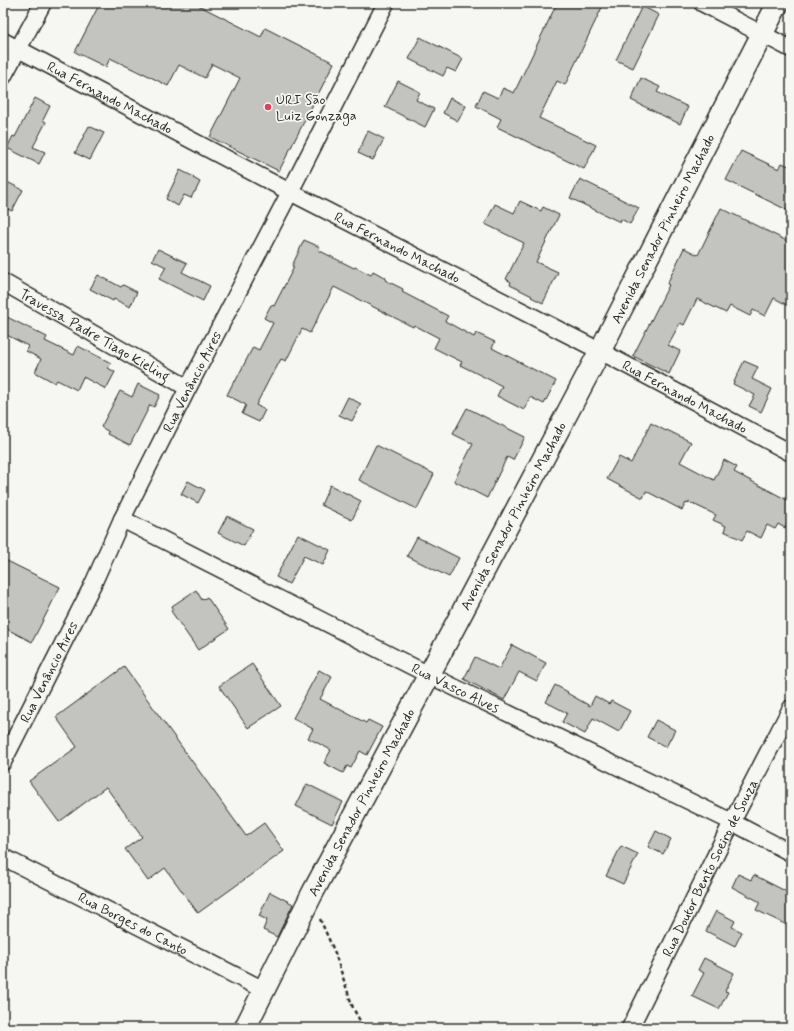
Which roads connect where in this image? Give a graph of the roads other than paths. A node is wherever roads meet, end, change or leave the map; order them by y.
1 (43, 3) edge
2 (386, 3) edge
3 (702, 3) edge
4 (778, 3) edge
5 (763, 34) junction
6 (3, 41) edge
7 (18, 49) junction
8 (791, 49) edge
9 (3, 77) edge
10 (290, 192) junction
11 (3, 282) edge
12 (600, 351) junction
13 (188, 388) junction
14 (791, 453) edge
15 (122, 519) junction
16 (429, 675) junction
17 (791, 708) edge
18 (3, 762) edge
19 (732, 822) junction
20 (791, 853) edge
21 (3, 857) edge
22 (264, 990) junction
23 (245, 1028) edge
24 (630, 1028) edge

1 - 7 street
2 - 10 street, Rua Venâncio Aires
3 - 5 street
4 - 5 main road, Avenida Senador Pinheiro Machado
5 - 8 street
5 - 12 main road, Avenida Senador Pinheiro Machado
6 - 7 street, Rua Fernando Machado
7 - 9 street
7 - 10 street, Rua Fernando Machado
10 - 12 street, Rua Fernando Machado
10 - 13 street, Rua Venâncio Aires
11 - 13 street, Travessa Padre Tiago Kieling
12 - 14 street, Rua Fernando Machado
12 - 16 main road, Avenida Senador Pinheiro Machado
13 - 15 street, Rua Venâncio Aires
15 - 16 street, Rua Vasco Alves
15 - 18 street, Rua Venâncio Aires
16 - 19 street, Rua Vasco Alves
16 - 22 main road, Avenida Senador Pinheiro Machado
17 - 19 street, Rua Doutor Bento Soeiro de Souza
19 - 20 street, Rua Vasco Alves
19 - 24 street, Rua Doutor Bento Soeiro de Souza
21 - 22 street, Rua Borges do Canto
22 - 23 main road, Avenida Senador Pinheiro Machado

